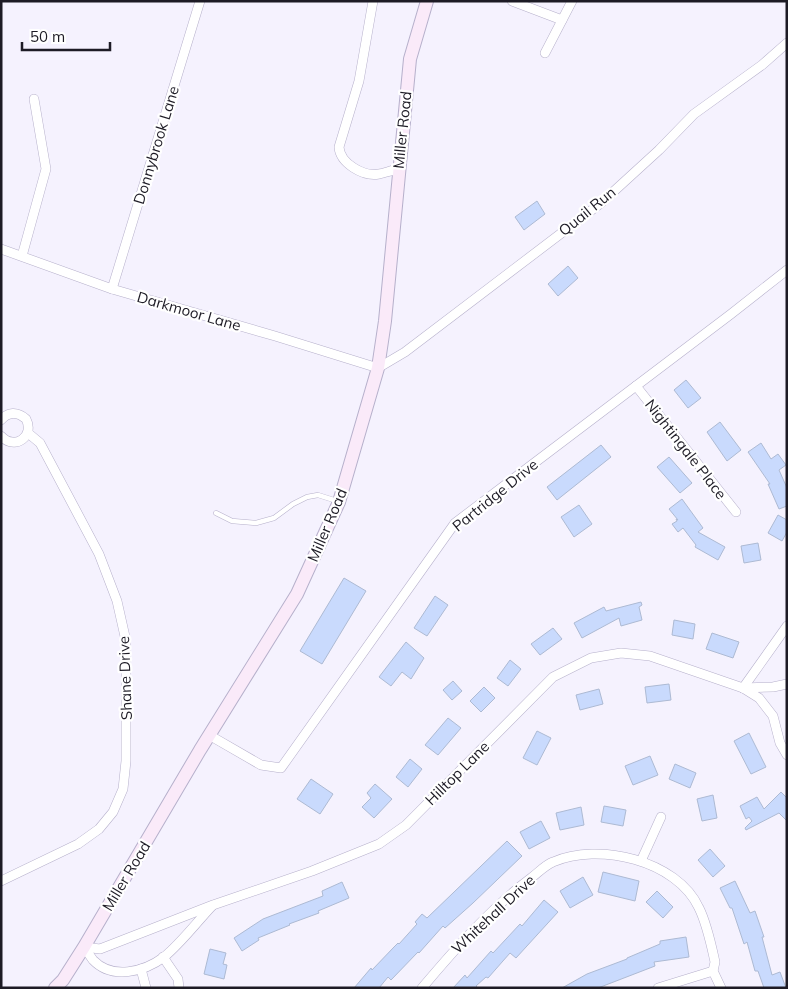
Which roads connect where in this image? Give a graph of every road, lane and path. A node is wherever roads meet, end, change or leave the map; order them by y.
1 (200, 1) edge
2 (373, 1) edge
3 (427, 1) edge
4 (512, 1) edge
5 (572, 1) edge
6 (562, 20) junction
7 (787, 43) edge
8 (545, 53) dead end
9 (34, 99) dead end
10 (399, 169) junction
11 (1, 248) edge
12 (22, 256) junction
13 (787, 270) edge
14 (112, 289) junction
15 (378, 368) junction
16 (636, 386) junction
17 (1, 420) edge
18 (28, 433) junction
19 (1, 436) edge
20 (339, 502) junction
21 (736, 512) dead end
22 (216, 513) dead end
23 (787, 626) edge
24 (787, 684) edge
25 (743, 688) junction
26 (209, 735) junction
27 (787, 755) edge
28 (661, 817) dead end
29 (641, 861) junction
30 (1, 881) edge
31 (213, 905) junction
32 (84, 947) junction
33 (163, 957) junction
34 (141, 969) junction
35 (713, 971) junction
36 (55, 988) edge
37 (146, 988) edge
38 (179, 988) edge
39 (422, 988) edge
40 (658, 988) edge
41 (721, 988) edge

1 - 14 street, Donnybrook Lane
2 - 10 street
3 - 10 street, Miller Road
4 - 6 street
5 - 6 street
6 - 8 street
7 - 15 street, Quail Run
9 - 12 street
10 - 15 street, Miller Road
11 - 12 street, Darkmoor Lane
12 - 14 street, Darkmoor Lane
13 - 16 street, Partridge Drive
14 - 15 street, Darkmoor Lane
15 - 20 street, Miller Road
16 - 21 street, Nightingale Place
16 - 26 street, Partridge Drive
17 - 18 street, Shane Drive
18 - 19 street
18 - 30 street, Shane Drive
20 - 22 lane
20 - 26 street, Miller Road
23 - 25 street
24 - 25 street
25 - 27 street, Hilltop Lane
25 - 31 street, Hilltop Lane
26 - 32 street, Miller Road
28 - 29 street
29 - 35 street, Whitehall Drive
29 - 39 street, Whitehall Drive
31 - 32 street, Hilltop Lane
31 - 33 street
32 - 34 street
32 - 36 street, Miller Road
33 - 34 street
33 - 38 street
34 - 37 street
35 - 40 street
35 - 41 street, Whitehall Drive

